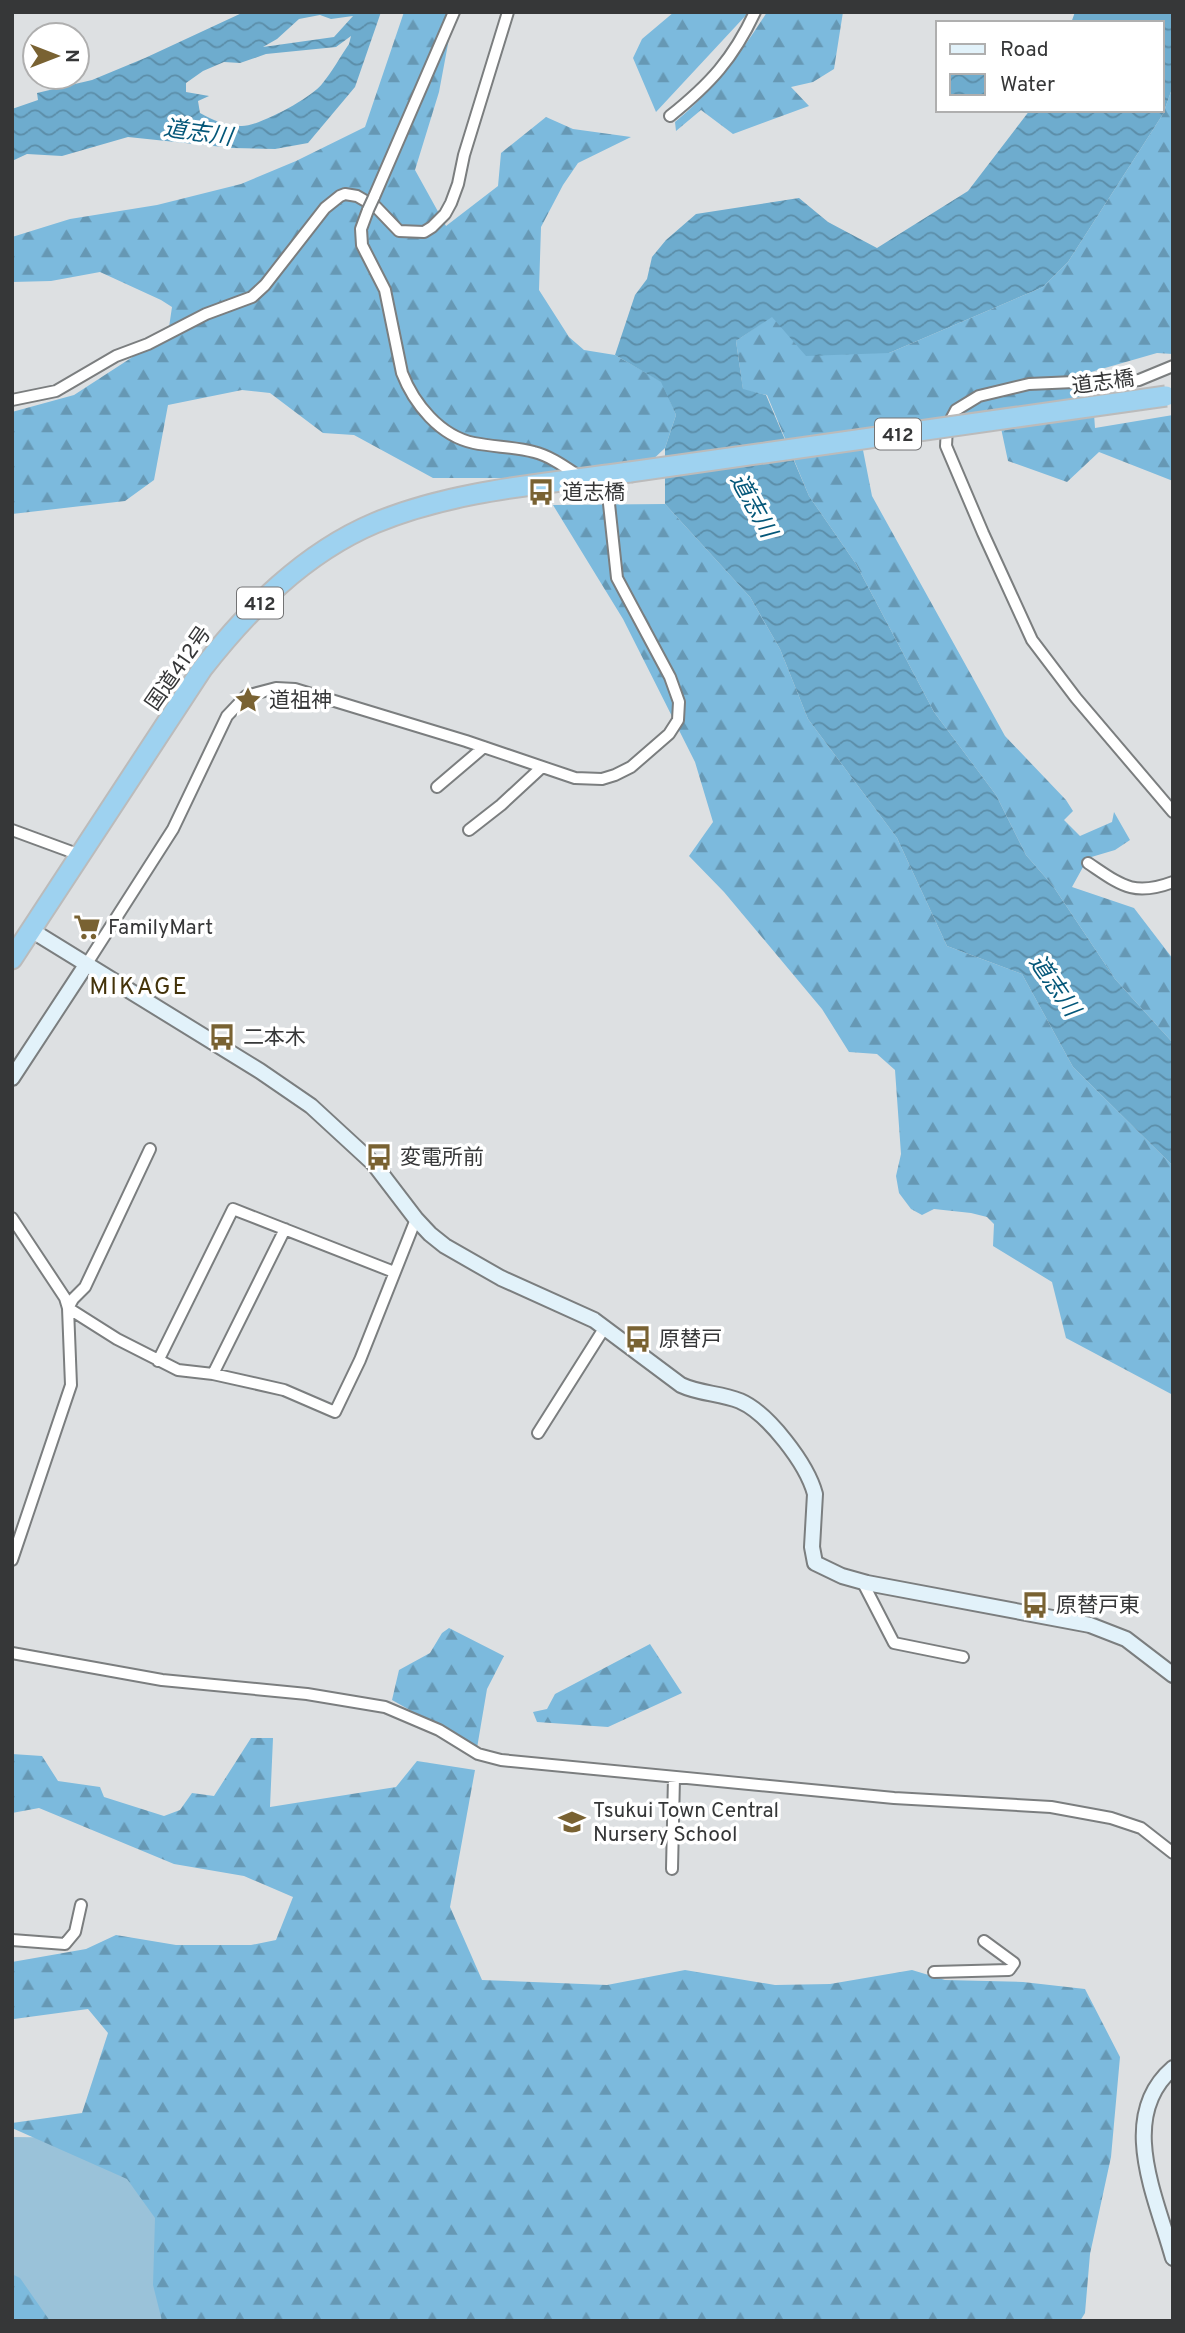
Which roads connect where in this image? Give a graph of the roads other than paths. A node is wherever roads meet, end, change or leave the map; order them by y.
1 (454, 12) edge
2 (508, 12) edge
3 (755, 12) edge
4 (670, 116) dead end
5 (1173, 366) edge
6 (1170, 395) edge
7 (12, 400) edge
8 (630, 472) joint
9 (606, 476) junction
10 (583, 479) junction
11 (484, 747) junction
12 (542, 767) junction
13 (438, 787) dead end
14 (1173, 812) edge
15 (12, 830) edge
16 (469, 830) dead end
17 (80, 855) junction
18 (1088, 863) dead end
19 (1173, 882) edge
20 (31, 930) junction
21 (12, 959) edge
22 (86, 965) junction
23 (12, 1078) edge
24 (150, 1149) dead end
25 (12, 1218) edge
26 (416, 1219) junction
27 (285, 1229) junction
28 (394, 1272) junction
29 (68, 1308) junction
30 (605, 1327) junction
31 (158, 1361) junction
32 (213, 1374) junction
33 (538, 1433) dead end
34 (12, 1560) edge
35 (862, 1581) junction
36 (12, 1653) edge
37 (963, 1657) dead end
38 (1173, 1675) edge
39 (674, 1777) junction
40 (1173, 1853) edge
41 (672, 1869) dead end
42 (81, 1905) dead end
43 (12, 1940) edge
44 (984, 1941) dead end
45 (934, 1972) dead end
46 (1173, 2068) edge
47 (1173, 2258) edge

1 - 10 street, bridge
2 - 7 street
3 - 4 street
5 - 14 street
6 - 8 highway, 道志橋 / 412, bridge
8 - 9 highway, 国道412号 / 412
9 - 10 highway, 国道412号 / 412
9 - 12 street
10 - 17 highway, 国道412号 / 412
11 - 12 street
11 - 13 street
11 - 22 street
12 - 16 street
15 - 17 street
17 - 20 highway, 国道412号 / 412
18 - 19 street
20 - 21 highway, 国道412号 / 412
20 - 22 street
22 - 23 street
22 - 26 street
24 - 29 street
25 - 29 street
26 - 28 street
26 - 30 street
27 - 28 street
27 - 31 street
27 - 32 street
28 - 32 street
29 - 31 street
29 - 34 street
30 - 33 street
30 - 35 street
31 - 32 street
35 - 37 street
35 - 38 street
36 - 39 street
39 - 40 street
39 - 41 street
42 - 43 street
44 - 45 street
46 - 47 street

